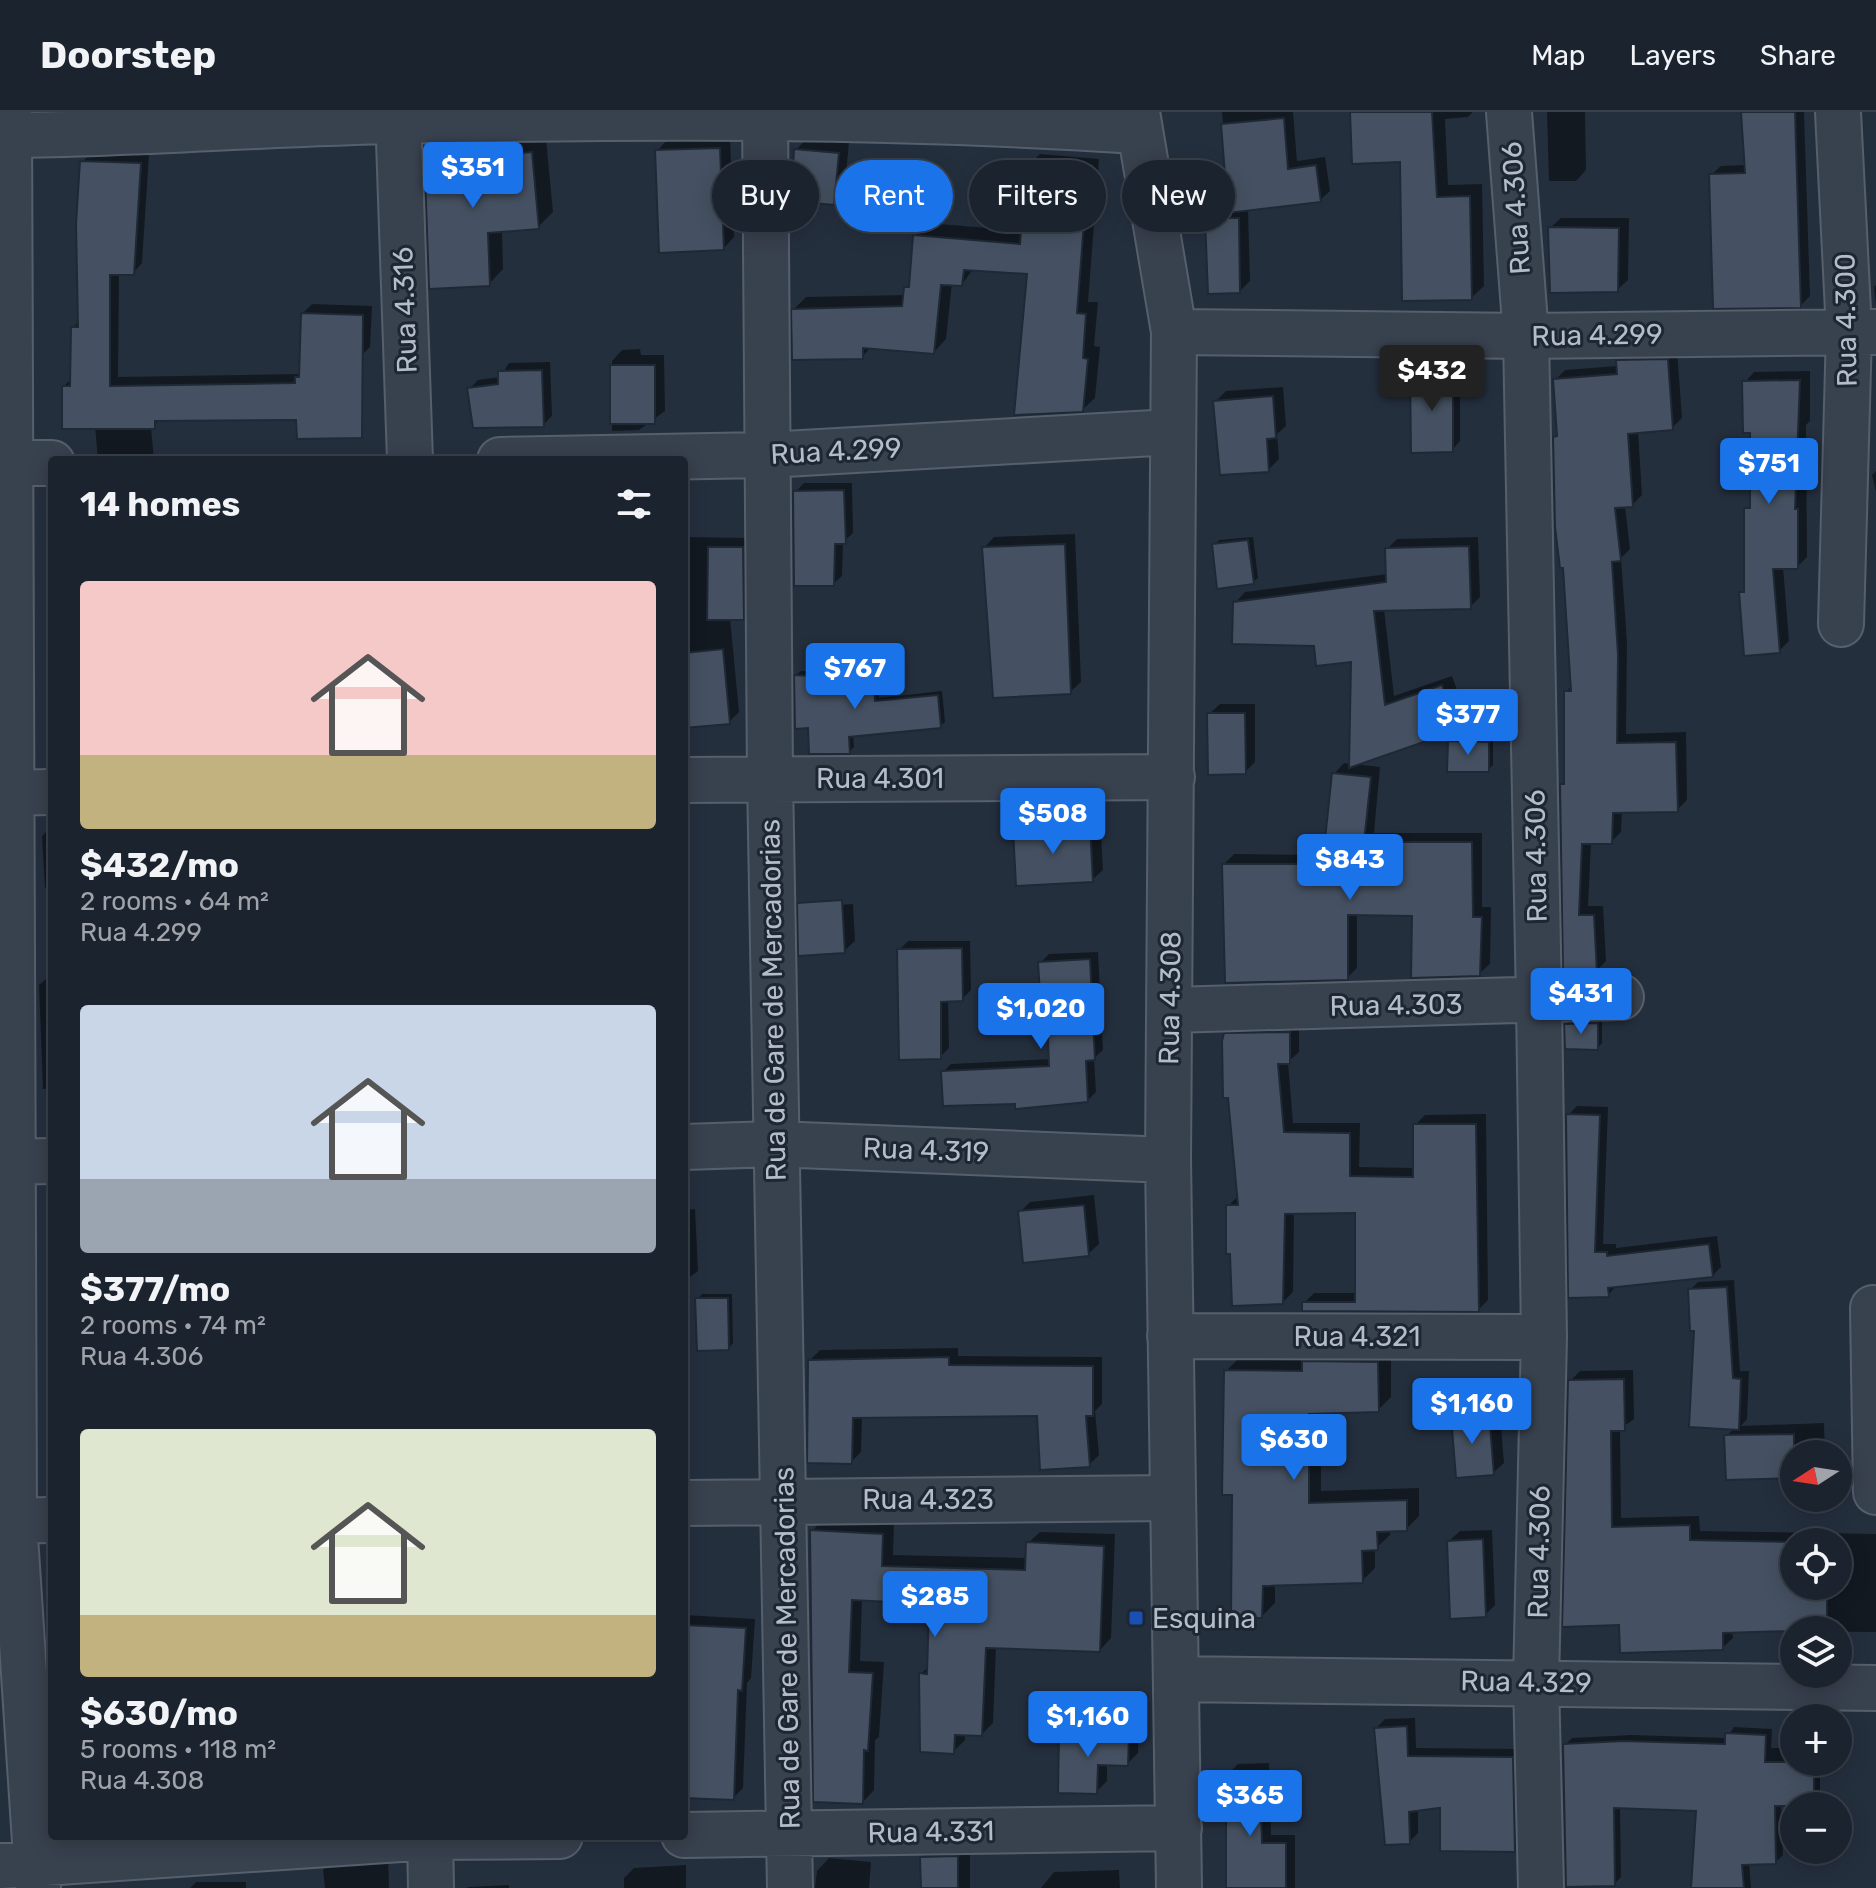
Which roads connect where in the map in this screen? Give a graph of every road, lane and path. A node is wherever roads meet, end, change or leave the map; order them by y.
1 (1509, 112) edge
2 (1838, 112) edge
3 (765, 115) edge
4 (398, 116) edge
5 (1137, 122) edge
6 (6, 127) edge
7 (1174, 332) junction
8 (1863, 332) edge
9 (1526, 336) junction
10 (1172, 432) junction
11 (767, 455) junction
12 (410, 456) edge
13 (688, 456) edge
14 (21, 463) edge
15 (1841, 624) dead end
16 (1172, 777) junction
17 (770, 778) junction
18 (688, 780) edge
19 (22, 792) edge
20 (1621, 997) dead end
21 (1539, 1002) junction
22 (1171, 1010) junction
23 (775, 1144) junction
24 (688, 1147) edge
25 (1168, 1160) junction
26 (21, 1161) edge
27 (1873, 1308) dead end
28 (1170, 1336) junction
29 (1544, 1337) junction
30 (1876, 1492) edge
31 (1171, 1498) junction
32 (786, 1500) junction
33 (688, 1503) edge
34 (22, 1521) edge
35 (1176, 1679) junction
36 (1536, 1682) junction
37 (1876, 1688) edge
38 (1179, 1828) junction
39 (790, 1834) junction
40 (688, 1835) edge
41 (386, 1840) edge
42 (430, 1840) edge
43 (25, 1873) edge
44 (431, 1888) edge
45 (790, 1888) edge
46 (1179, 1888) edge
47 (1541, 1888) edge

1 - 9 street, Rua 4.306
2 - 8 street, Rua 4.300
3 - 4 street
3 - 5 street
3 - 11 street, Rua de Gare de Mercadorias
4 - 6 street
4 - 12 street, Rua 4.316
5 - 7 street, Rua 4.308
6 - 14 street
7 - 9 street, Rua 4.299
7 - 10 street, Rua 4.308
8 - 9 street, Rua 4.299
8 - 15 street, Rua 4.300
9 - 21 street, Rua 4.306
10 - 11 street, Rua 4.299
10 - 16 street, Rua 4.308
11 - 13 street, Rua 4.299
11 - 17 street, Rua de Gare de Mercadorias
14 - 19 street
16 - 17 street, Rua 4.301
16 - 22 street, Rua 4.308
17 - 18 street, Rua 4.301
17 - 23 street, Rua de Gare de Mercadorias
19 - 26 street
20 - 21 street, Rua 4.303
21 - 22 street, Rua 4.303
21 - 29 street, Rua 4.306
22 - 25 street, Rua 4.308
23 - 24 street, Rua 4.319
23 - 25 street, Rua 4.319
23 - 32 street, Rua de Gare de Mercadorias
25 - 28 street, Rua 4.308
26 - 34 street
27 - 30 street
28 - 29 street, Rua 4.321
28 - 31 street, Rua 4.308
29 - 36 street, Rua 4.306
31 - 32 street, Rua 4.323
31 - 35 street, Rua 4.308
32 - 33 street, Rua 4.323
32 - 39 street, Rua de Gare de Mercadorias
34 - 43 street
35 - 36 street, Rua 4.329
35 - 38 street, Rua 4.308
36 - 37 street, Rua 4.329
36 - 47 street, Rua 4.306
38 - 39 street, Rua 4.331
38 - 46 street, Rua 4.308
39 - 40 street, Rua 4.331
39 - 45 street, Rua de Gare de Mercadorias
41 - 43 street
42 - 44 street

